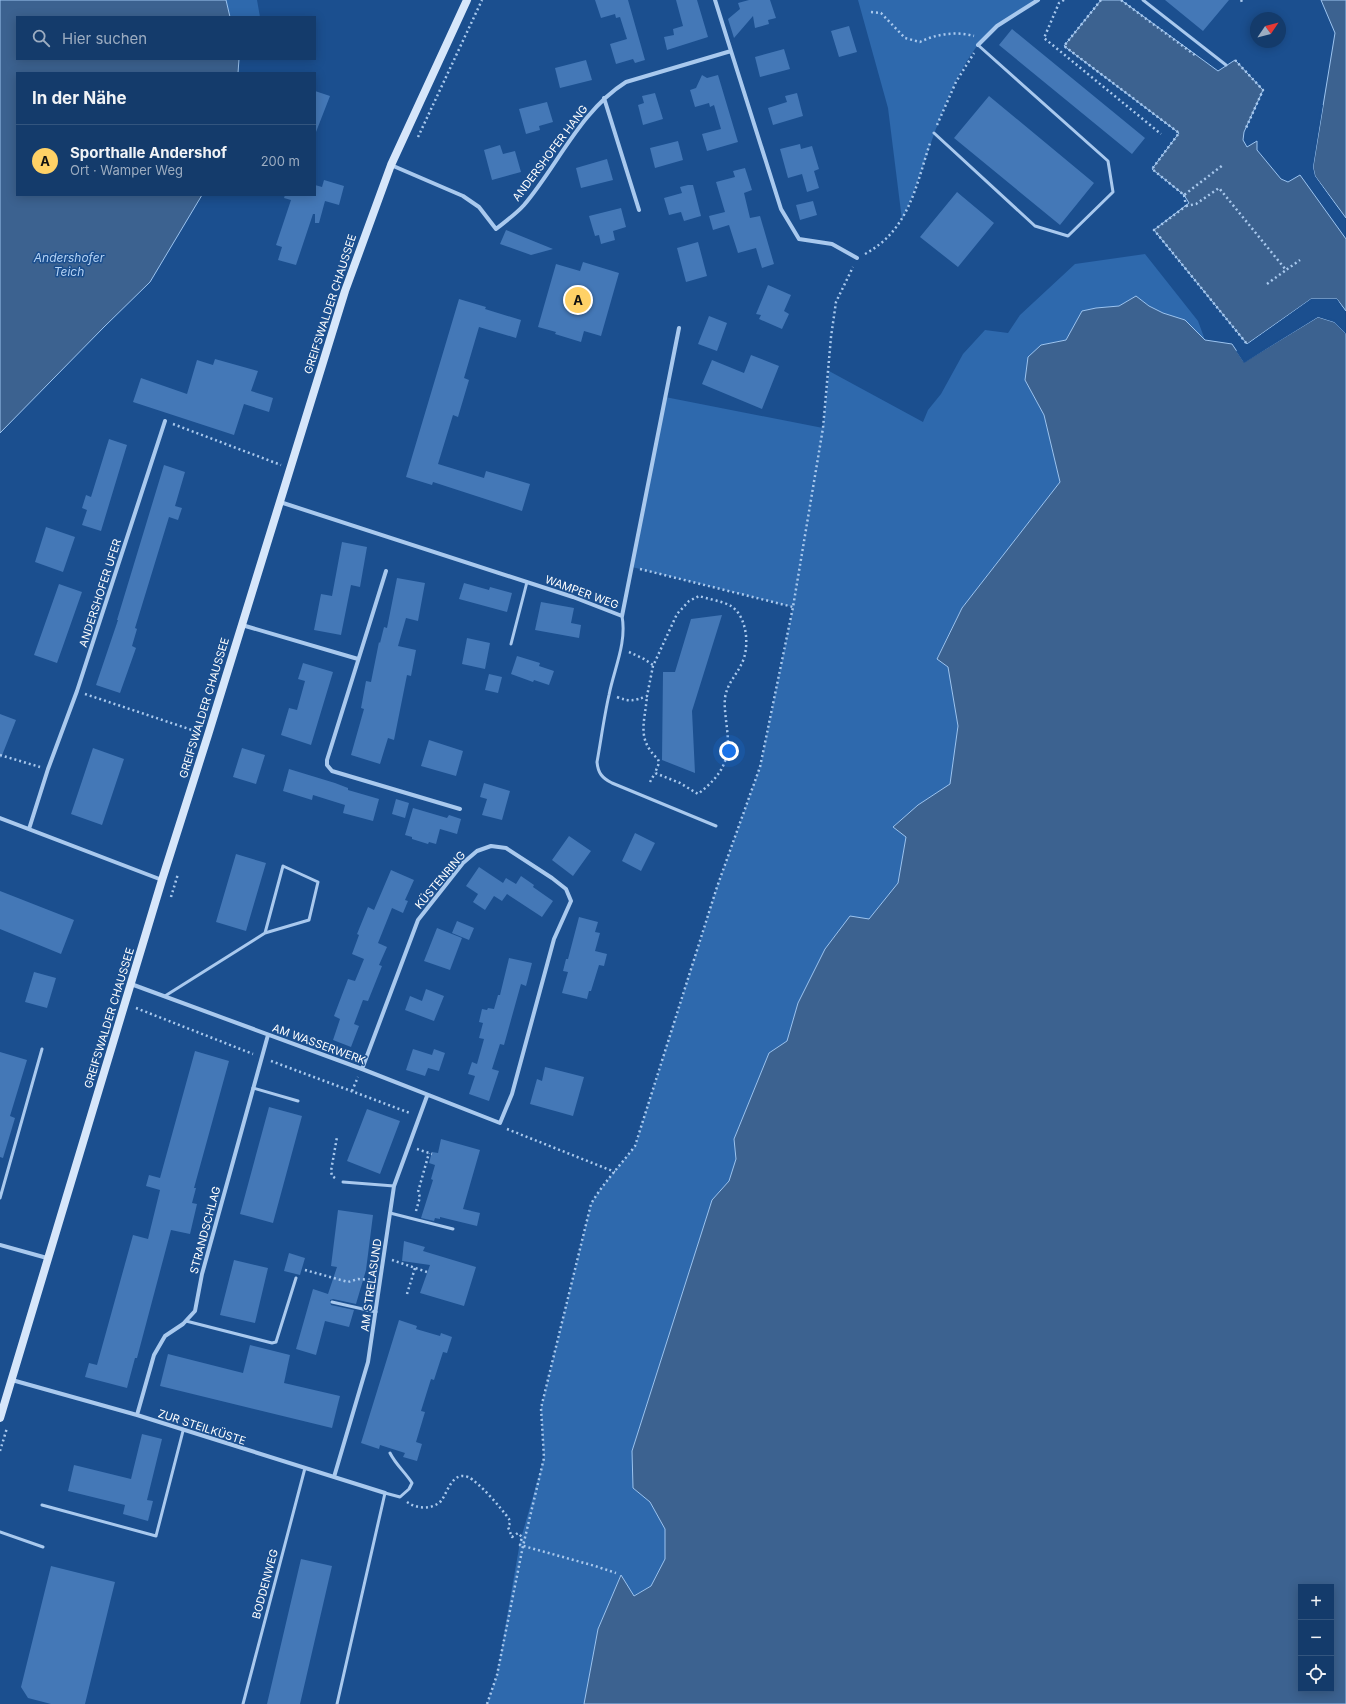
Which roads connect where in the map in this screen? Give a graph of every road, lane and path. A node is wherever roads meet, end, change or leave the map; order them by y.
1 (467, 0) edge
2 (482, 0) edge
3 (715, 0) edge
4 (1038, 0) edge
5 (1064, 0) edge
6 (1100, 0) edge
7 (1121, 0) edge
8 (1143, 0) edge
9 (871, 12) dead end
10 (983, 40) junction
11 (978, 45) junction
12 (731, 50) junction
13 (1200, 58) dead end
14 (1235, 60) dead end
15 (1226, 65) dead end
16 (604, 98) junction
17 (1246, 128) dead end
18 (934, 133) junction
19 (1161, 134) dead end
20 (416, 142) dead end
21 (391, 165) junction
22 (1223, 165) dead end
23 (1184, 196) junction
24 (1186, 206) junction
25 (639, 210) dead end
26 (857, 258) junction
27 (1300, 260) dead end
28 (1286, 270) junction
29 (1267, 284) dead end
30 (679, 328) dead end
31 (1247, 344) dead end
32 (165, 421) joint
33 (289, 468) junction
34 (279, 502) junction
35 (632, 568) junction
36 (386, 571) dead end
37 (527, 582) junction
38 (793, 607) junction
39 (622, 616) junction
40 (242, 625) junction
41 (511, 644) dead end
42 (621, 649) junction
43 (358, 659) junction
44 (654, 665) junction
45 (77, 691) junction
46 (609, 694) junction
47 (647, 696) junction
48 (208, 736) junction
49 (0, 755) edge
50 (48, 769) junction
51 (655, 773) junction
52 (650, 782) dead end
53 (460, 809) dead end
54 (0, 818) edge
55 (716, 826) dead end
56 (29, 829) junction
57 (180, 869) dead end
58 (162, 880) junction
59 (170, 899) dead end
60 (265, 934) junction
61 (131, 984) junction
62 (143, 989) junction
63 (165, 996) junction
64 (136, 1008) junction
65 (134, 1016) dead end
66 (268, 1035) junction
67 (42, 1049) dead end
68 (262, 1058) junction
69 (362, 1069) junction
70 (254, 1088) junction
71 (352, 1091) junction
72 (427, 1096) junction
73 (298, 1101) dead end
74 (420, 1117) junction
75 (500, 1123) junction
76 (337, 1137) dead end
77 (409, 1146) junction
78 (615, 1172) junction
79 (343, 1182) joint
80 (394, 1186) junction
81 (0, 1198) edge
82 (390, 1213) junction
83 (414, 1219) junction
84 (453, 1229) dead end
85 (0, 1245) edge
86 (47, 1258) junction
87 (383, 1258) junction
88 (415, 1268) junction
89 (305, 1270) dead end
90 (427, 1272) dead end
91 (296, 1278) dead end
92 (380, 1281) junction
93 (407, 1294) dead end
94 (332, 1302) dead end
95 (376, 1312) junction
96 (186, 1321) junction
97 (12, 1380) junction
98 (137, 1415) junction
99 (0, 1418) edge
100 (8, 1424) dead end
101 (183, 1431) junction
102 (0, 1451) edge
103 (390, 1453) dead end
104 (305, 1468) junction
105 (334, 1477) junction
106 (385, 1493) junction
107 (400, 1497) junction
108 (42, 1505) dead end
109 (0, 1532) edge
110 (522, 1546) junction
111 (43, 1547) dead end
112 (616, 1573) dead end
113 (243, 1704) edge
114 (337, 1704) edge
115 (487, 1704) edge

1 - 21 main road, GREIFSWALDER CHAUSSEE
2 - 20 path
3 - 12 street
4 - 10 street
5 - 19 path
6 - 23 path
7 - 13 path
8 - 15 lane
9 - 10 path
10 - 11 street
11 - 18 path
11 - 18 lane
12 - 16 street, ANDERSHOFER HANG
12 - 26 street
14 - 17 path
16 - 21 street, ANDERSHOFER HANG
16 - 25 street, ANDERSHOFER HANG
18 - 26 path
21 - 33 main road, GREIFSWALDER CHAUSSEE
22 - 23 path
23 - 24 path
24 - 28 path
24 - 31 path
26 - 38 path
27 - 28 path
28 - 29 path
30 - 35 street, WAMPER WEG
32 - 33 path
32 - 45 street, ANDERSHOFER UFER
33 - 34 main road, GREIFSWALDER CHAUSSEE
34 - 37 street, WAMPER WEG
34 - 40 main road, GREIFSWALDER CHAUSSEE
35 - 38 path
35 - 39 street, WAMPER WEG
36 - 43 street
37 - 39 street, WAMPER WEG
37 - 41 lane
38 - 78 path
39 - 42 lane
40 - 43 street
40 - 48 main road, GREIFSWALDER CHAUSSEE
42 - 44 path
42 - 46 lane
43 - 53 street
44 - 47 path
44 - 51 path
45 - 48 path
45 - 50 street, ANDERSHOFER UFER
46 - 47 path
46 - 55 lane
47 - 51 path
48 - 58 main road, GREIFSWALDER CHAUSSEE
49 - 50 path
50 - 56 street, ANDERSHOFER UFER
51 - 52 path
54 - 56 street
56 - 58 street
57 - 59 path
58 - 61 main road, GREIFSWALDER CHAUSSEE
60 - 60 lane
60 - 63 lane
61 - 62 street, AM WASSERWERK
61 - 86 main road, GREIFSWALDER CHAUSSEE
62 - 63 street, AM WASSERWERK
62 - 64 path
63 - 66 street, AM WASSERWERK
64 - 65 path
64 - 68 path
66 - 68 street, STRANDSCHLAG
66 - 69 street, AM WASSERWERK
67 - 81 lane
68 - 70 street, STRANDSCHLAG
68 - 71 path
69 - 71 path
69 - 72 street, AM WASSERWERK
69 - 75 street, KÜSTENRING
70 - 73 lane
70 - 96 street, STRANDSCHLAG
71 - 74 path
72 - 74 street, AM STRELASUND
72 - 75 street, AM WASSERWERK
74 - 77 street, AM STRELASUND
75 - 78 path
76 - 79 path
77 - 80 street, AM STRELASUND
77 - 83 path
78 - 110 path
79 - 80 lane
80 - 82 street, AM STRELASUND
82 - 83 lane
82 - 87 street, AM STRELASUND
83 - 84 lane
85 - 86 street
86 - 97 main road, GREIFSWALDER CHAUSSEE
87 - 88 path
87 - 92 street, AM STRELASUND
88 - 90 path
88 - 93 path
89 - 92 path
91 - 96 lane
92 - 95 street, AM STRELASUND
94 - 95 lane
95 - 105 street, AM STRELASUND
96 - 98 street, STRANDSCHLAG
97 - 98 street, ZUR STEILKÜSTE
97 - 99 main road, GREIFSWALDER CHAUSSEE
98 - 101 street, ZUR STEILKÜSTE
100 - 102 path
101 - 104 street, ZUR STEILKÜSTE
101 - 108 lane
103 - 107 lane
104 - 105 street, ZUR STEILKÜSTE
104 - 113 lane, BODDENWEG
105 - 106 street, ZUR STEILKÜSTE
106 - 107 lane
106 - 114 lane
107 - 110 path
109 - 111 lane
110 - 112 path
110 - 115 path

